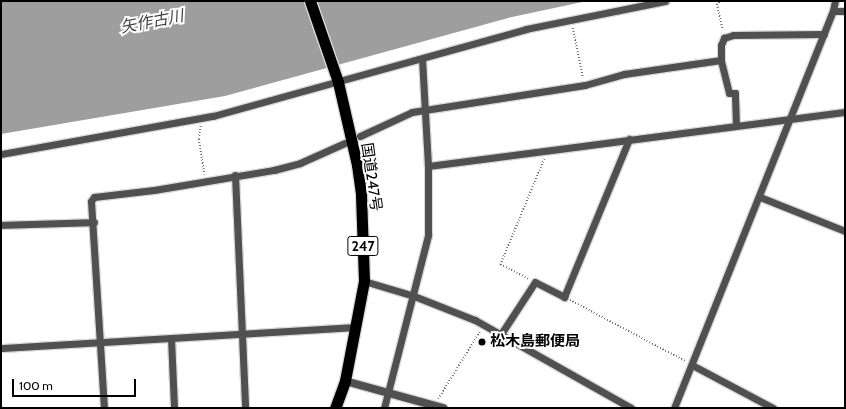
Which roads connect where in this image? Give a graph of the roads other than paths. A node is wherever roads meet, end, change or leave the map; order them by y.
1 (310, 1) edge
2 (665, 1) edge
3 (835, 1) edge
4 (845, 11) edge
5 (833, 12) junction
6 (824, 34) junction
7 (422, 59) junction
8 (721, 60) junction
9 (338, 82) junction
10 (426, 110) junction
11 (845, 112) edge
12 (791, 119) junction
13 (736, 125) junction
14 (360, 136) dead end
15 (629, 139) junction
16 (345, 143) dead end
17 (1, 154) edge
18 (428, 166) junction
19 (235, 175) junction
20 (760, 198) junction
21 (94, 222) junction
22 (1, 225) edge
23 (845, 231) edge
24 (364, 281) junction
25 (414, 296) junction
26 (356, 327) junction
27 (501, 334) junction
28 (242, 335) junction
29 (171, 338) junction
30 (99, 342) junction
31 (1, 348) edge
32 (692, 365) junction
33 (345, 381) junction
34 (389, 391) junction
35 (439, 407) edge
36 (104, 408) edge
37 (174, 408) edge
38 (245, 408) edge
39 (335, 408) edge
40 (384, 408) edge
41 (630, 408) edge
42 (674, 408) edge
43 (773, 408) edge

1 - 9 highway, 国道247号 / 247
2 - 7 street
3 - 5 street
4 - 5 street
5 - 6 street
6 - 8 street
6 - 12 street
7 - 9 street
7 - 10 street
8 - 10 street
8 - 13 street
9 - 17 street
9 - 24 highway, 国道247号 / 247
10 - 14 street
10 - 18 street
11 - 12 street
12 - 13 street
12 - 20 street
13 - 15 street
15 - 18 street
15 - 27 street
16 - 19 street
18 - 25 street
19 - 21 street
19 - 28 street
20 - 23 street
20 - 32 street
21 - 22 street
21 - 30 street
24 - 25 street
24 - 26 highway, 国道247号 / 247
25 - 27 street
25 - 34 street
26 - 28 street
26 - 33 highway, 国道247号 / 247
27 - 41 street
28 - 29 street
28 - 38 street
29 - 30 street
29 - 37 street
30 - 31 street
30 - 36 street
32 - 42 street
32 - 43 street
33 - 34 street
33 - 39 highway, 国道247号 / 247
34 - 35 street
34 - 40 street

